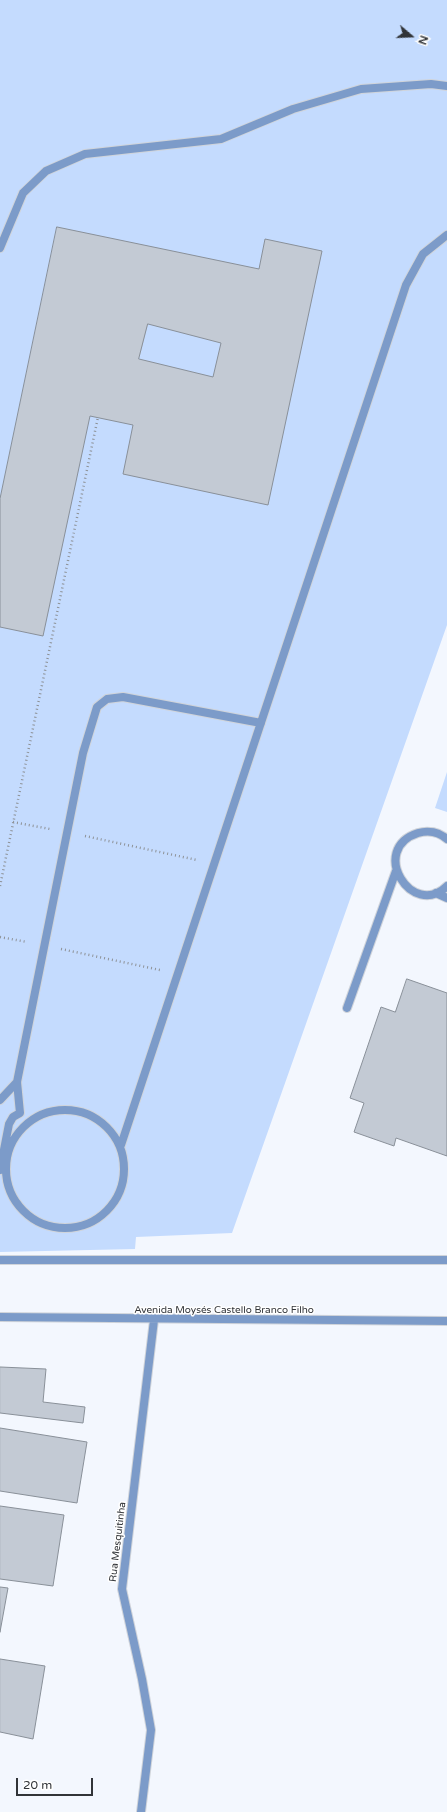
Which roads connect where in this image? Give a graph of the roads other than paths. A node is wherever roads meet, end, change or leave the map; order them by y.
1 (447, 86) edge
2 (447, 234) edge
3 (0, 248) edge
4 (261, 723) junction
5 (447, 838) edge
6 (396, 872) junction
7 (447, 886) edge
8 (436, 893) junction
9 (447, 898) edge
10 (347, 1008) dead end
11 (17, 1082) junction
12 (0, 1100) edge
13 (120, 1146) junction
14 (0, 1170) edge
15 (0, 1260) edge
16 (447, 1260) edge
17 (0, 1317) edge
18 (154, 1320) junction
19 (447, 1320) edge
20 (141, 1812) edge

1 - 3 street
2 - 4 street
4 - 11 street
4 - 13 street
5 - 6 street
6 - 8 street
6 - 10 street
7 - 8 street
8 - 9 street
11 - 12 street
11 - 14 street
13 - 13 street
15 - 16 street
17 - 18 street, Avenida Moysés Castello Branco Filho
18 - 19 street, Avenida Moysés Castello Branco Filho
18 - 20 street, Rua Mesquitinha

